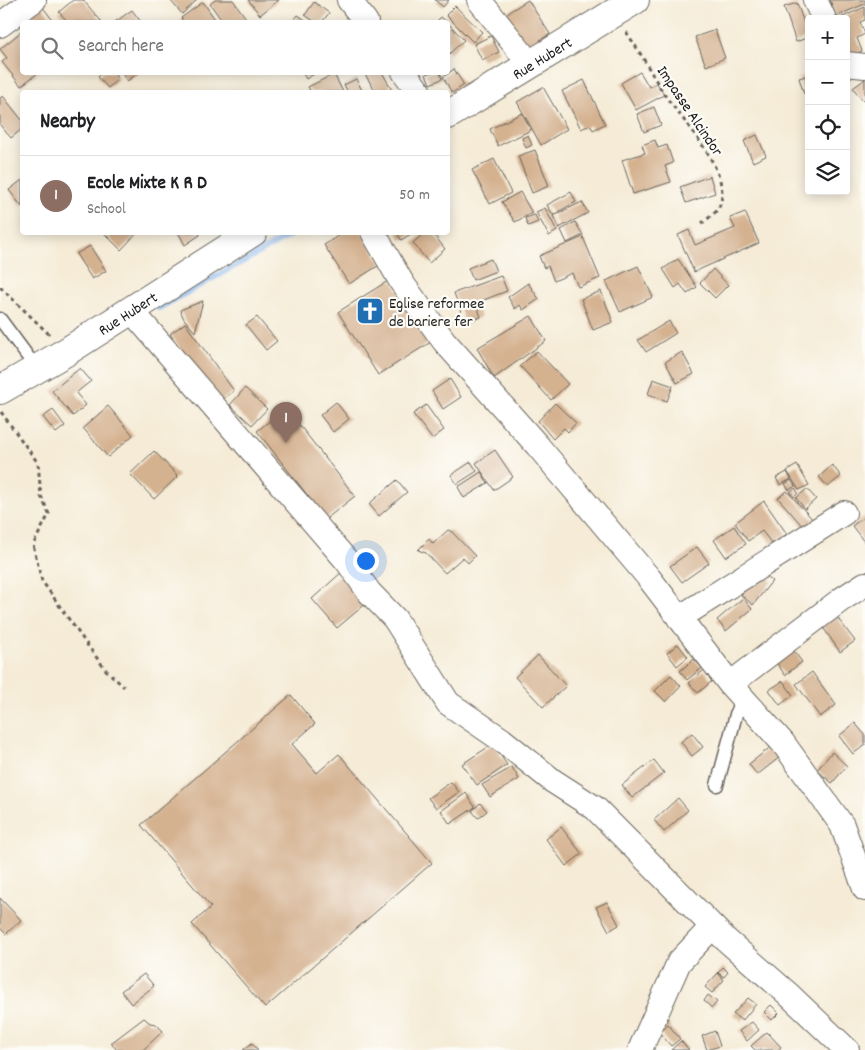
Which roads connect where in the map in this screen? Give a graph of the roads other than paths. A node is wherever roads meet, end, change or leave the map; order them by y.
1 (34, 0) edge
2 (349, 0) edge
3 (479, 0) edge
4 (815, 0) edge
5 (624, 6) edge
6 (822, 15) edge
7 (364, 20) edge
8 (0, 25) edge
9 (850, 64) edge
10 (531, 65) junction
11 (865, 66) edge
12 (406, 75) edge
13 (418, 90) edge
14 (450, 114) edge
15 (248, 235) edge
16 (375, 235) edge
17 (131, 310) junction
18 (0, 319) edge
19 (38, 369) junction
20 (0, 390) edge
21 (844, 513) dead end
22 (865, 584) edge
23 (679, 618) junction
24 (735, 690) junction
25 (717, 786) dead end
26 (865, 889) edge
27 (712, 927) junction
28 (865, 1042) edge
29 (640, 1050) edge
30 (847, 1050) edge
31 (854, 1050) edge

1 - 8 street
2 - 7 street
3 - 10 street
4 - 6 street
5 - 10 street, Rue Hubert
9 - 11 street
10 - 14 street, Rue Hubert
12 - 13 street
15 - 17 street, Rue Hubert
16 - 23 street
17 - 19 street, Rue Hubert
17 - 27 street
18 - 19 lane
19 - 20 street, Rue Hubert
21 - 23 street
22 - 24 street
23 - 24 street
24 - 25 lane
24 - 26 street
27 - 29 street
27 - 30 street
28 - 31 street

